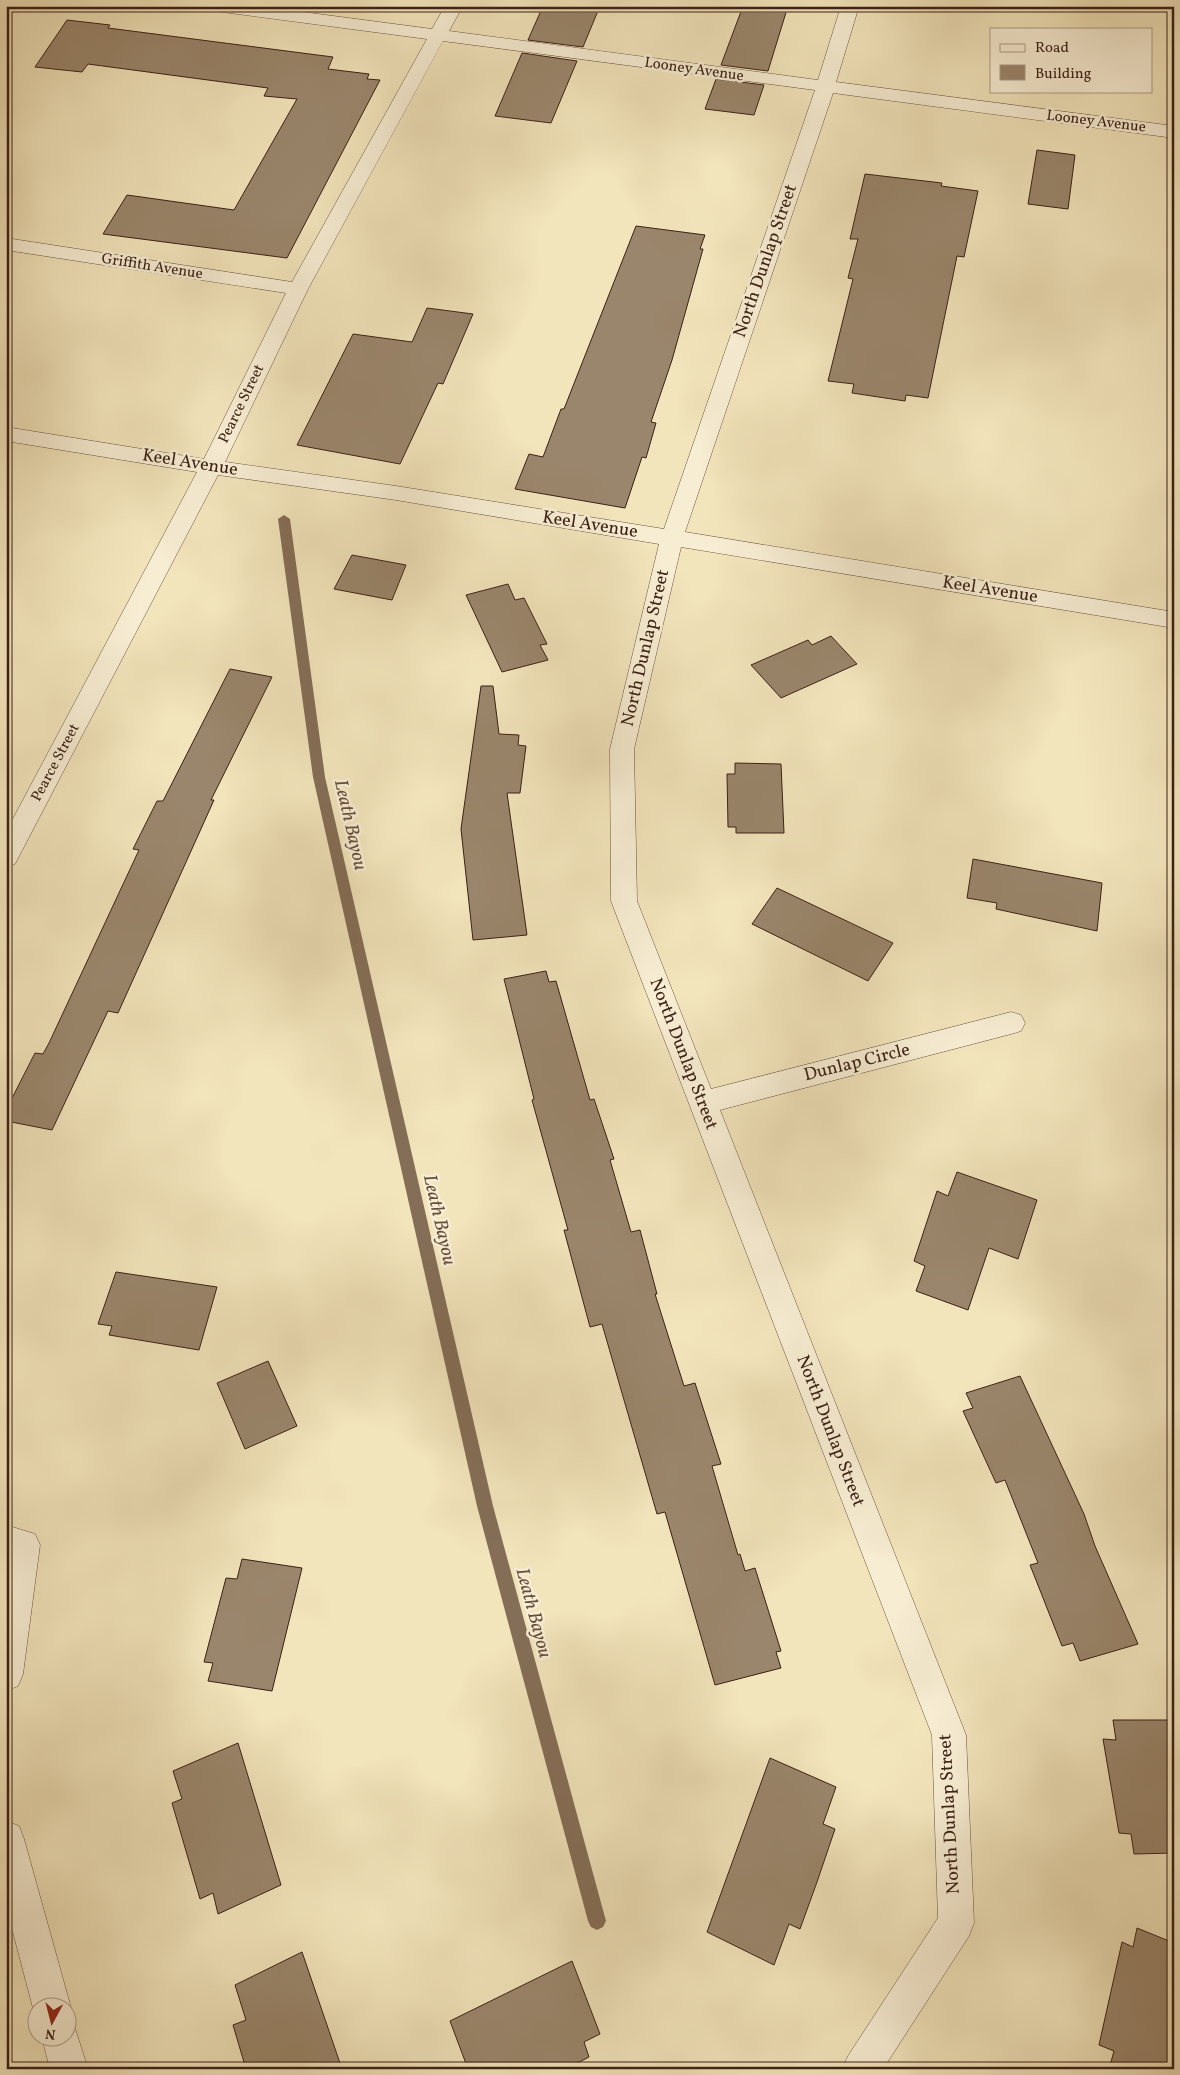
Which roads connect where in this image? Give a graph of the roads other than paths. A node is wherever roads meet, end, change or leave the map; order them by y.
1 (215, 6) edge
2 (454, 6) edge
3 (850, 6) edge
4 (438, 34) junction
5 (824, 88) junction
6 (1174, 132) edge
7 (6, 244) edge
8 (298, 289) junction
9 (6, 434) edge
10 (211, 467) junction
11 (672, 538) junction
12 (1174, 620) edge
13 (6, 857) edge
14 (1011, 1023) dead end
15 (702, 1103) junction
16 (6, 1541) edge
17 (6, 1674) edge
18 (6, 1839) edge
19 (49, 1998) edge
20 (64, 2048) edge
21 (69, 2069) edge
22 (862, 2069) edge

1 - 4 street, Looney Avenue
2 - 4 street, Pearce Street
3 - 5 street, North Dunlap Street
4 - 5 street, Looney Avenue
4 - 8 street, Pearce Street
5 - 6 street, Looney Avenue
5 - 11 street, North Dunlap Street
7 - 8 street, Griffith Avenue
8 - 10 street, Pearce Street
9 - 10 street, Keel Avenue
10 - 11 street, Keel Avenue
10 - 13 street, Pearce Street
11 - 12 street, Keel Avenue
11 - 15 street, North Dunlap Street
14 - 15 street, Dunlap Circle
15 - 22 street, North Dunlap Street
16 - 17 street
18 - 19 street
20 - 21 street

